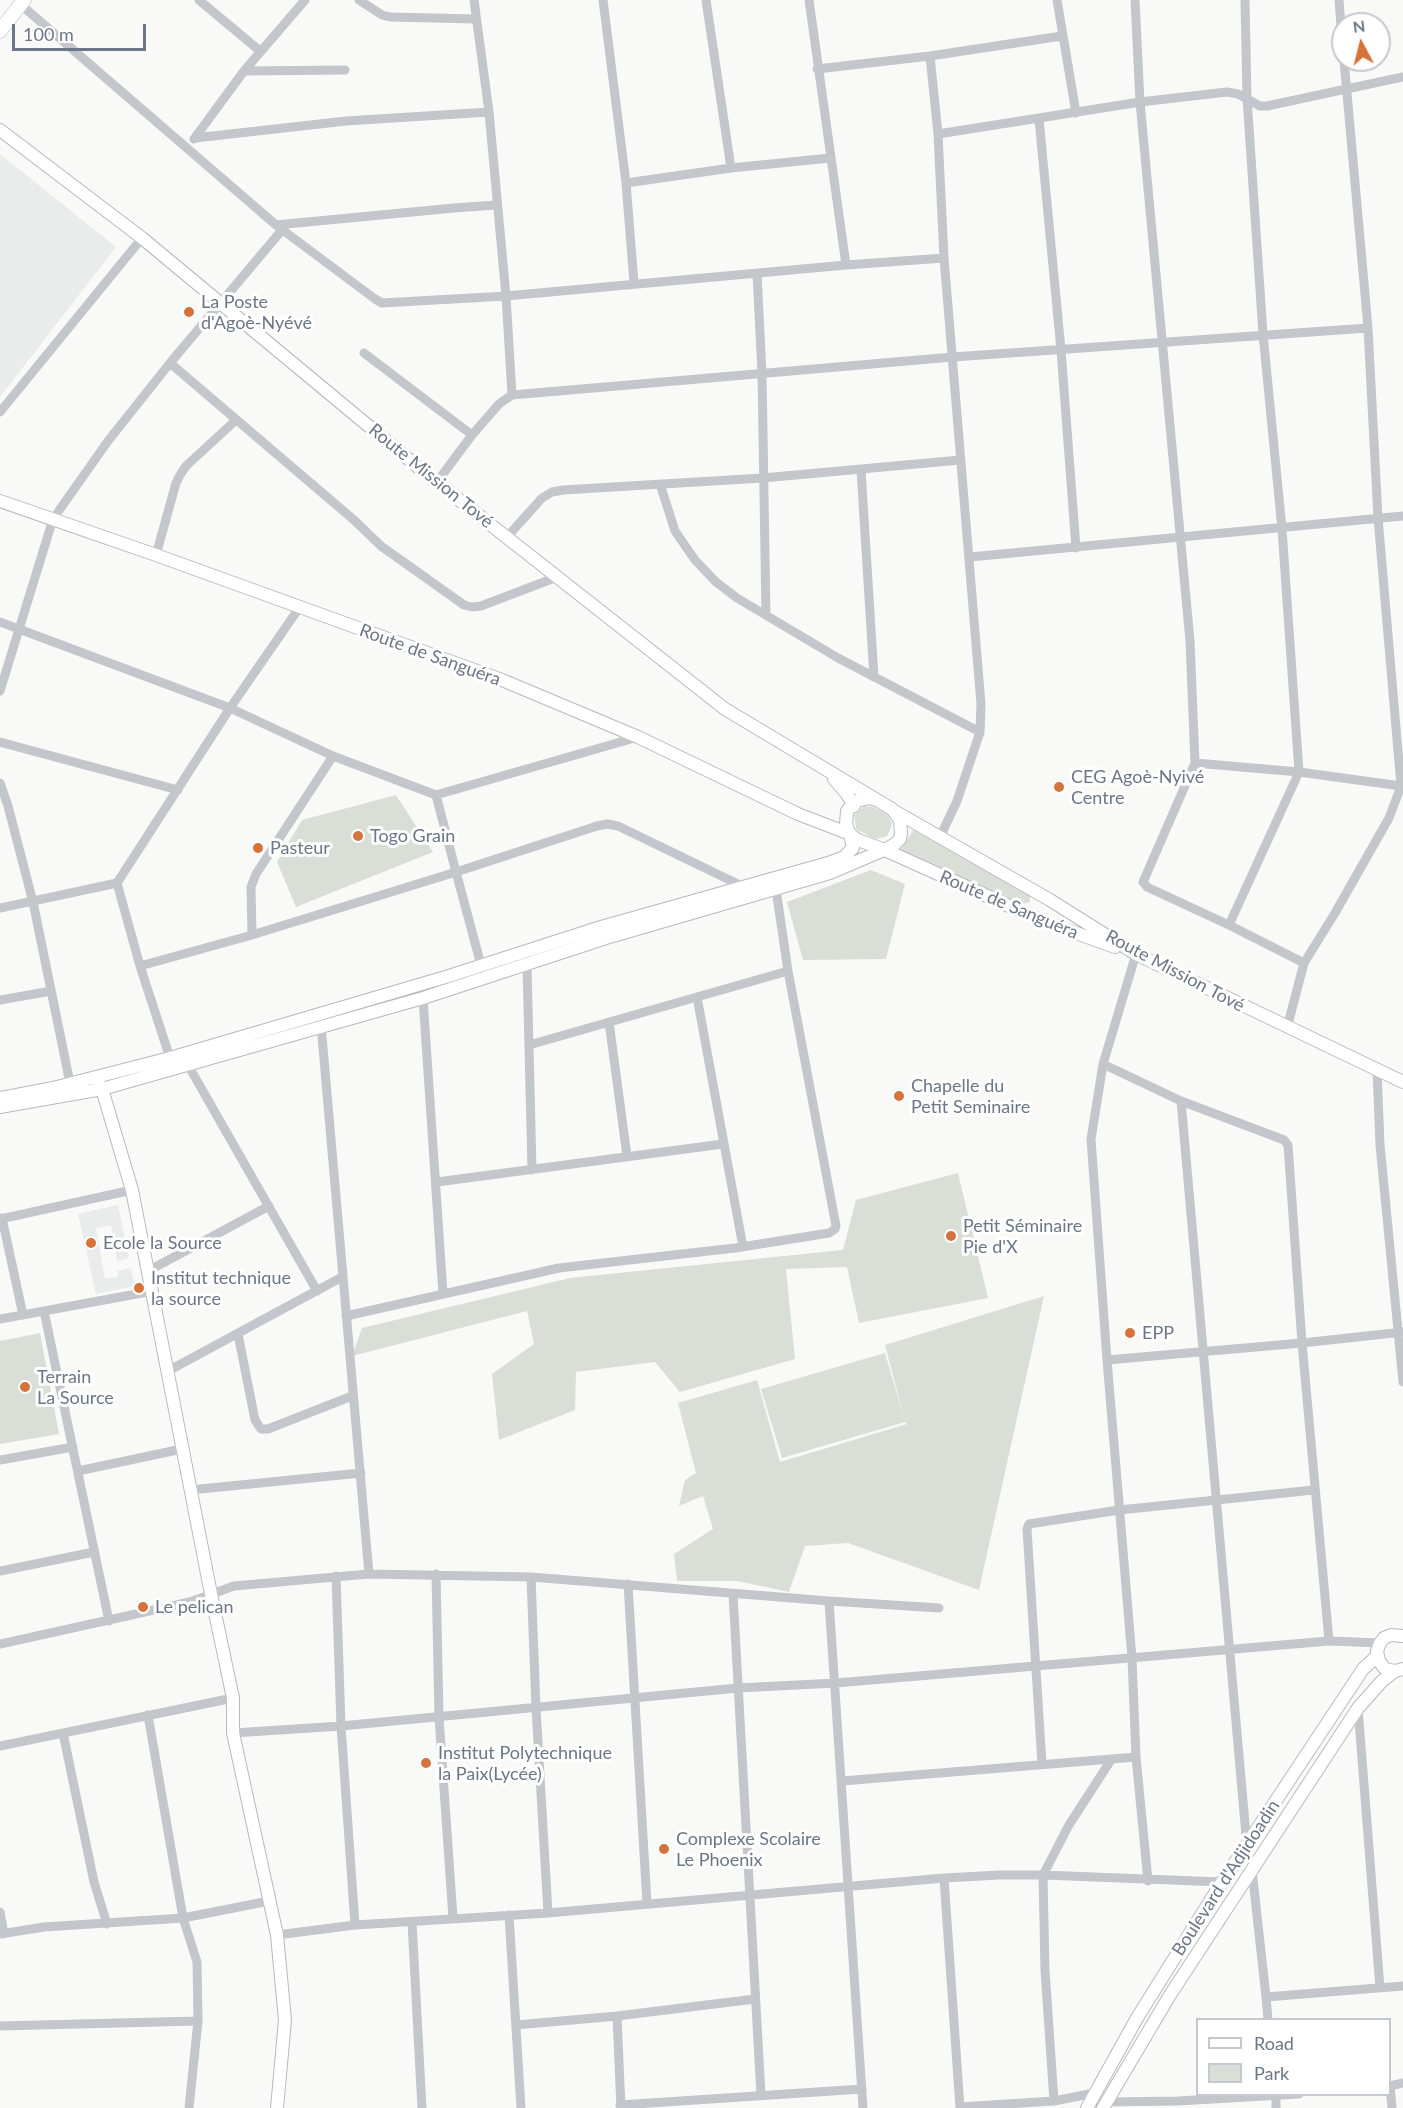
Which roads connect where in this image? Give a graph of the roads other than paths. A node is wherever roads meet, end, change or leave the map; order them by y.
1 (199, 0) edge
2 (305, 0) edge
3 (359, 0) edge
4 (474, 0) edge
5 (603, 0) edge
6 (706, 0) edge
7 (808, 0) edge
8 (1057, 0) edge
9 (1135, 0) edge
10 (1245, 0) edge
11 (22, 2) edge
12 (475, 19) junction
13 (0, 31) edge
14 (1062, 36) junction
15 (260, 51) junction
16 (930, 56) junction
17 (817, 69) junction
18 (345, 70) dead end
19 (244, 71) junction
20 (1345, 72) edge
21 (1403, 77) edge
22 (1346, 89) junction
23 (1247, 98) junction
24 (1140, 102) junction
25 (489, 112) junction
26 (1076, 113) junction
27 (1040, 119) junction
28 (0, 130) edge
29 (938, 134) junction
30 (195, 138) junction
31 (186, 147) junction
32 (830, 159) junction
33 (731, 168) junction
34 (626, 183) junction
35 (496, 205) junction
36 (279, 227) junction
37 (142, 238) junction
38 (944, 258) junction
39 (846, 265) junction
40 (757, 274) junction
41 (634, 283) junction
42 (506, 296) junction
43 (220, 303) junction
44 (1368, 328) junction
45 (1263, 334) junction
46 (1163, 343) junction
47 (1061, 350) junction
48 (364, 353) dead end
49 (953, 357) junction
50 (170, 363) junction
51 (762, 373) junction
52 (512, 395) junction
53 (0, 412) edge
54 (236, 420) junction
55 (471, 435) junction
56 (960, 460) junction
57 (861, 470) junction
58 (763, 478) junction
59 (437, 482) junction
60 (660, 484) junction
61 (0, 501) edge
62 (1403, 516) edge
63 (1378, 518) junction
64 (53, 519) junction
65 (1282, 529) junction
66 (1181, 536) junction
67 (507, 537) junction
68 (1076, 548) junction
69 (156, 555) junction
70 (970, 557) junction
71 (557, 577) junction
72 (299, 608) junction
73 (766, 615) junction
74 (0, 622) edge
75 (19, 628) junction
76 (874, 677) junction
77 (0, 691) edge
78 (230, 708) junction
79 (980, 732) junction
80 (638, 737) junction
81 (0, 742) edge
82 (333, 756) junction
83 (1195, 763) junction
84 (823, 767) junction
85 (1299, 772) junction
86 (0, 783) edge
87 (1401, 786) junction
88 (178, 790) junction
89 (436, 795) junction
90 (876, 800) junction
91 (851, 806) junction
92 (4, 807) edge
93 (892, 809) junction
94 (798, 814) junction
95 (846, 818) junction
96 (850, 834) junction
97 (940, 837) junction
98 (884, 850) junction
99 (456, 872) junction
100 (117, 883) junction
101 (742, 886) junction
102 (776, 889) junction
103 (1050, 900) junction
104 (33, 902) junction
105 (0, 908) edge
106 (1040, 920) junction
107 (1229, 925) junction
108 (252, 935) junction
109 (1136, 954) junction
110 (1304, 963) junction
111 (481, 965) junction
112 (527, 965) junction
113 (140, 966) junction
114 (788, 971) junction
115 (485, 978) junction
116 (51, 991) junction
117 (698, 997) junction
118 (423, 998) junction
119 (0, 1000) edge
120 (320, 1020) junction
121 (609, 1022) junction
122 (1287, 1028) junction
123 (530, 1045) junction
124 (170, 1058) junction
125 (1103, 1064) junction
126 (188, 1065) junction
127 (1377, 1070) junction
128 (1403, 1082) edge
129 (70, 1083) junction
130 (99, 1083) junction
131 (0, 1098) edge
132 (1181, 1101) junction
133 (0, 1107) edge
134 (723, 1144) junction
135 (627, 1156) junction
136 (532, 1170) junction
137 (436, 1182) junction
138 (132, 1190) junction
139 (269, 1206) junction
140 (1, 1219) edge
141 (743, 1247) junction
142 (148, 1271) junction
143 (342, 1277) junction
144 (153, 1291) junction
145 (317, 1291) junction
146 (443, 1294) junction
147 (44, 1311) junction
148 (23, 1315) junction
149 (346, 1316) junction
150 (0, 1319) edge
151 (1401, 1332) edge
152 (238, 1334) junction
153 (1302, 1343) junction
154 (1203, 1352) junction
155 (1107, 1360) junction
156 (168, 1371) junction
157 (1403, 1382) edge
158 (352, 1396) junction
159 (73, 1447) junction
160 (182, 1449) junction
161 (0, 1460) edge
162 (78, 1471) junction
163 (361, 1473) junction
164 (190, 1490) junction
165 (1314, 1490) junction
166 (1216, 1500) junction
167 (1119, 1510) junction
168 (94, 1552) junction
169 (0, 1571) edge
170 (369, 1574) junction
171 (436, 1574) junction
172 (336, 1576) junction
173 (531, 1577) junction
174 (628, 1584) junction
175 (211, 1594) junction
176 (733, 1594) junction
177 (829, 1601) junction
178 (939, 1608) dead end
179 (109, 1621) junction
180 (1401, 1633) edge
181 (1329, 1641) junction
182 (0, 1644) edge
183 (1229, 1649) junction
184 (1378, 1650) junction
185 (1132, 1658) junction
186 (1036, 1667) junction
187 (1399, 1670) edge
188 (836, 1683) junction
189 (738, 1688) junction
190 (233, 1698) junction
191 (634, 1699) junction
192 (536, 1708) junction
193 (1358, 1708) junction
194 (148, 1715) junction
195 (439, 1717) junction
196 (340, 1726) junction
197 (233, 1732) junction
198 (63, 1733) junction
199 (0, 1746) edge
200 (1136, 1757) junction
201 (1111, 1760) junction
202 (1042, 1764) junction
203 (842, 1781) junction
204 (1247, 1846) junction
205 (1252, 1869) junction
206 (1044, 1875) junction
207 (944, 1878) junction
208 (1148, 1881) junction
209 (1222, 1882) junction
210 (847, 1886) junction
211 (750, 1894) junction
212 (270, 1900) junction
213 (646, 1903) junction
214 (0, 1912) edge
215 (548, 1913) junction
216 (509, 1916) junction
217 (183, 1918) junction
218 (453, 1918) junction
219 (412, 1922) junction
220 (107, 1924) junction
221 (355, 1926) junction
222 (2, 1934) edge
223 (277, 1935) junction
224 (1403, 1986) edge
225 (1380, 1988) junction
226 (1266, 1997) junction
227 (755, 1999) junction
228 (617, 2016) junction
229 (1268, 2018) edge
230 (198, 2022) junction
231 (516, 2025) junction
232 (0, 2026) edge
233 (862, 2089) junction
234 (1094, 2093) junction
235 (762, 2095) junction
236 (1276, 2096) edge
237 (1054, 2101) junction
238 (1178, 2104) edge
239 (1105, 2105) edge
240 (621, 2107) edge
241 (960, 2107) edge
242 (189, 2108) edge
243 (277, 2108) edge
244 (422, 2108) edge
245 (521, 2108) edge
246 (863, 2108) edge
247 (1087, 2108) edge
248 (1276, 2108) edge

1 - 15 street
2 - 15 street
3 - 12 street
4 - 12 street
5 - 34 street
6 - 33 street
7 - 17 street
8 - 14 street
9 - 24 street
10 - 23 street
11 - 13 main road
11 - 31 street
12 - 25 street
14 - 16 street
14 - 26 street
15 - 19 street
16 - 17 street
16 - 29 street
17 - 32 street
18 - 19 street
19 - 30 street
20 - 22 street
21 - 22 street
22 - 23 street
22 - 44 street
23 - 24 street
23 - 45 street
24 - 26 street
24 - 46 street
25 - 30 street
25 - 35 street
26 - 27 street
27 - 29 street
27 - 47 street
28 - 37 street, Route Mission Tové
29 - 38 street
30 - 31 street
31 - 36 street
32 - 33 street
32 - 39 street
33 - 34 street
34 - 41 street
35 - 36 street
35 - 42 street
36 - 42 street
36 - 43 street
37 - 43 street, Route Mission Tové
37 - 53 street
38 - 39 street
38 - 49 street
39 - 40 street
40 - 41 street
40 - 51 street
41 - 42 street
42 - 52 street
43 - 50 street
43 - 59 street, Route Mission Tové
44 - 45 street
44 - 63 street
45 - 46 street
45 - 65 street
46 - 47 street
46 - 66 street
47 - 49 street
47 - 68 street
48 - 55 street
49 - 51 street
49 - 56 street
50 - 54 street
50 - 64 street
51 - 52 street
51 - 58 street
52 - 55 street
54 - 69 street
54 - 71 street
55 - 59 street
56 - 57 street
56 - 70 street
57 - 58 street
57 - 76 street
58 - 60 street
58 - 73 street
59 - 67 street, Route Mission Tové
60 - 67 street
60 - 73 street
61 - 64 street, Route de Sanguéra
62 - 63 street
63 - 65 street
63 - 87 street
64 - 69 street, Route de Sanguéra
64 - 75 street
65 - 66 street
65 - 85 street
66 - 68 street
66 - 83 street
67 - 71 street, Route Mission Tové
68 - 70 street
69 - 72 street, Route de Sanguéra
70 - 79 street
71 - 84 street, Route Mission Tové
72 - 78 street
72 - 80 street, Route de Sanguéra
73 - 76 street
74 - 75 street
75 - 77 street
75 - 78 street
76 - 79 street
78 - 82 street
78 - 88 street
79 - 97 street
80 - 89 street
80 - 94 street, Route de Sanguéra
81 - 88 street
82 - 89 street
82 - 108 street
83 - 85 street
83 - 107 street
84 - 90 street, Route Mission Tové
84 - 91 street
85 - 87 street
85 - 107 street
86 - 92 street
87 - 110 street
88 - 100 street
89 - 99 street
90 - 91 street
90 - 93 street, Route Mission Tové
91 - 95 street
92 - 104 street
93 - 97 street, Route Mission Tové
93 - 98 street
94 - 95 street
94 - 96 street, Route de Sanguéra
95 - 96 street
96 - 98 street, Route de Sanguéra
96 - 101 street
97 - 103 street, Route Mission Tové
98 - 102 street
98 - 106 street, Route de Sanguéra
99 - 101 street
99 - 108 street
99 - 111 street
100 - 104 street
100 - 113 street
101 - 111 street
102 - 112 street
102 - 114 street
103 - 106 street
103 - 109 street, Route Mission Tové
104 - 105 street
104 - 116 street
106 - 109 street, Route de Sanguéra
107 - 110 street
108 - 113 street
109 - 122 street, Route Mission Tové
109 - 125 street
110 - 122 street
111 - 115 street
111 - 120 street
112 - 115 street
112 - 123 street
113 - 124 street
114 - 117 street
114 - 141 street
115 - 118 street
116 - 119 street
116 - 129 street
117 - 121 street
117 - 134 street
118 - 120 street
118 - 137 street
120 - 124 street
120 - 126 street
120 - 143 street
121 - 123 street
121 - 135 street
122 - 127 street, Route Mission Tové
123 - 136 street
124 - 130 street
125 - 132 street
125 - 155 street
126 - 130 street
126 - 139 street
127 - 128 street, Route Mission Tové
127 - 151 street
129 - 130 street
129 - 131 street
130 - 133 street
130 - 138 street
132 - 153 street
132 - 154 street
134 - 135 street
134 - 141 street
135 - 136 street
136 - 137 street
137 - 146 street
138 - 140 street
138 - 142 street
139 - 142 street
139 - 145 street
140 - 148 street
141 - 146 street
142 - 144 street
143 - 145 street
143 - 149 street
144 - 147 street
144 - 156 street
145 - 152 street
146 - 149 street
147 - 148 street
147 - 159 street
148 - 150 street
149 - 158 street
151 - 153 street
151 - 157 street
152 - 156 street
152 - 158 street
153 - 154 street
153 - 165 street
154 - 155 street
154 - 166 street
155 - 167 street
156 - 160 street
158 - 163 street
159 - 161 street
159 - 162 street
160 - 162 street
160 - 164 street
162 - 168 street
163 - 164 street
163 - 170 street
164 - 175 street
165 - 166 street
165 - 181 street
166 - 167 street
166 - 183 street
167 - 185 street
167 - 186 street
168 - 169 street
168 - 179 street
170 - 171 street
170 - 172 street
171 - 173 street
171 - 195 street
172 - 175 street
172 - 196 street
173 - 174 street
173 - 192 street
174 - 176 street
174 - 191 street
175 - 179 street
175 - 190 street
176 - 177 street
176 - 189 street
177 - 178 street
177 - 188 street
179 - 182 street
180 - 184 street
181 - 183 street
181 - 184 street
183 - 185 street
183 - 204 street
184 - 187 street
184 - 204 street, Boulevard d'Adjidoadin
185 - 186 street
185 - 200 street
186 - 188 street
186 - 202 street
187 - 193 street, Boulevard d'Adjidoadin
188 - 189 street
188 - 203 street
189 - 191 street
189 - 211 street
190 - 194 street
190 - 197 street
191 - 192 street
191 - 213 street
192 - 195 street
192 - 215 street
193 - 205 street, Boulevard d'Adjidoadin
193 - 225 street
194 - 198 street
194 - 217 street
195 - 196 street
195 - 218 street
196 - 197 street
196 - 221 street
197 - 212 street
198 - 199 street
198 - 220 street
200 - 201 street
200 - 208 street
201 - 202 street
201 - 206 street
202 - 203 street
203 - 210 street
204 - 209 street, Boulevard d'Adjidoadin
205 - 226 street
205 - 239 street, Boulevard d'Adjidoadin
206 - 207 street
206 - 208 street
206 - 237 street
207 - 210 street
207 - 241 street
208 - 209 street
209 - 234 street, Boulevard d'Adjidoadin
210 - 211 street
210 - 233 street
211 - 213 street
211 - 227 street
212 - 217 street
212 - 223 street
213 - 215 street
214 - 222 street
215 - 216 street
216 - 218 street
216 - 231 street
217 - 220 street
217 - 230 street
218 - 219 street
219 - 221 street
219 - 244 street
220 - 222 street
221 - 223 street
223 - 243 street
224 - 225 street
225 - 226 street
226 - 229 street
227 - 228 street
227 - 235 street
228 - 231 street
228 - 240 street
230 - 232 street
230 - 242 street
231 - 245 street
233 - 235 street
233 - 246 street
234 - 237 street
234 - 247 street, Boulevard d'Adjidoadin
235 - 240 street
236 - 238 street
236 - 248 street
237 - 241 street
238 - 239 street

